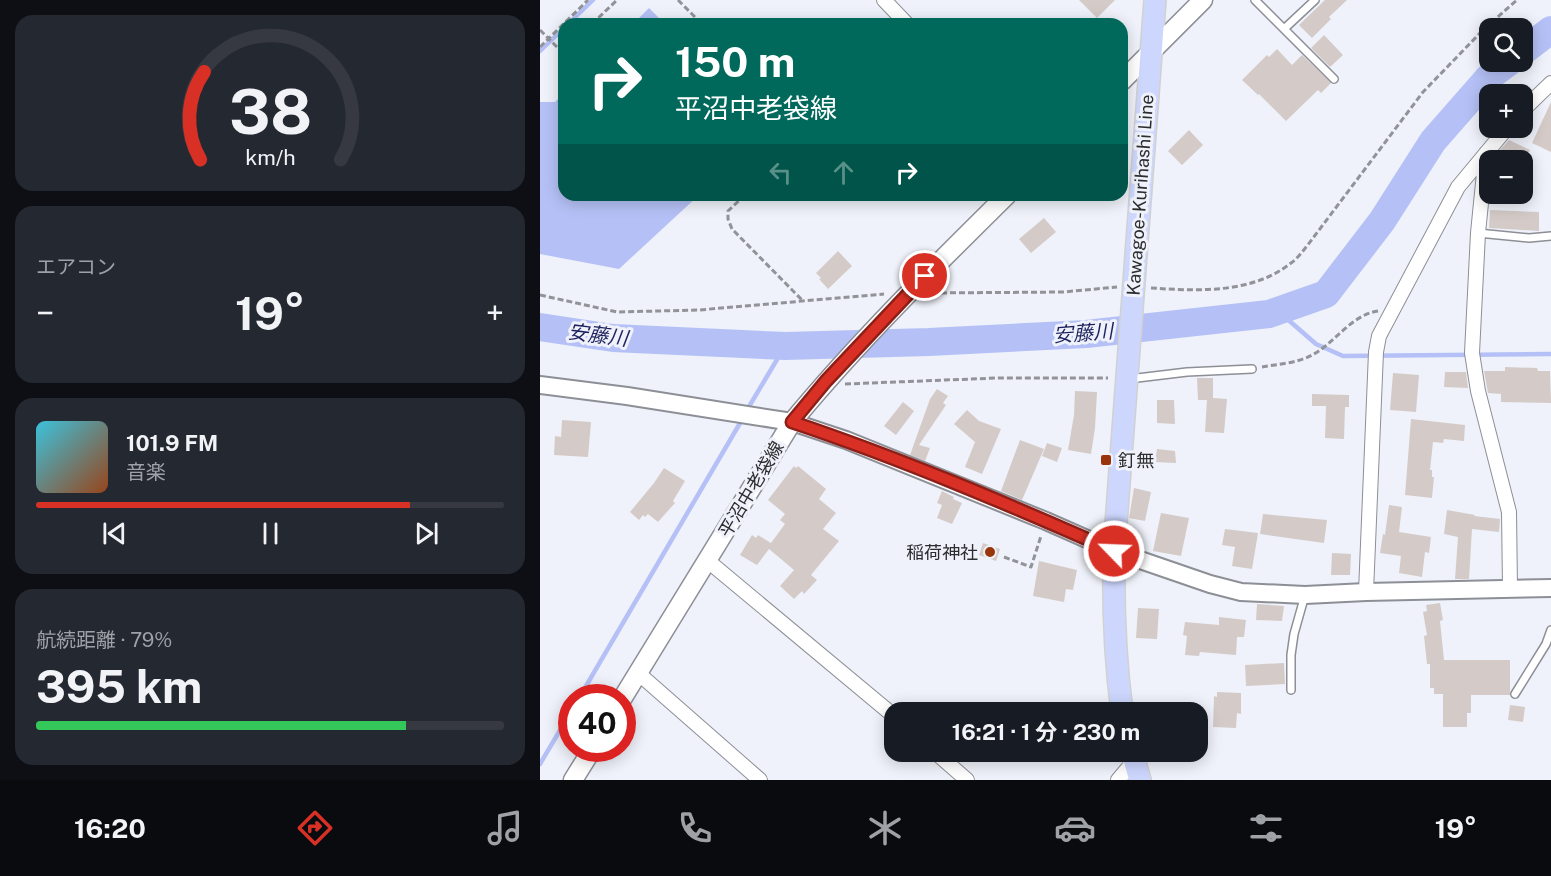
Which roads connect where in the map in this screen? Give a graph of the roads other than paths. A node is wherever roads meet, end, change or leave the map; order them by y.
1 (884, 0) edge
2 (1155, 0) edge
3 (1203, 0) edge
4 (1255, 0) edge
5 (1315, 0) edge
6 (901, 18) edge
7 (1284, 29) junction
8 (1151, 52) junction
9 (1128, 75) edge
10 (1334, 79) dead end
11 (1551, 83) edge
12 (1533, 100) edge
13 (1499, 138) edge
14 (1489, 150) edge
15 (1479, 162) edge
16 (1001, 201) edge
17 (1481, 204) edge
18 (1478, 233) junction
19 (1551, 236) edge
20 (1252, 369) road end
21 (1127, 373) junction
22 (540, 385) edge
23 (792, 422) junction
24 (1114, 551) junction
25 (708, 561) junction
26 (1510, 588) junction
27 (1551, 588) edge
28 (1366, 592) junction
29 (1305, 595) junction
30 (1551, 630) edge
31 (639, 673) junction
32 (632, 684) edge
33 (1292, 690) dead end
34 (1515, 694) dead end
35 (1121, 702) edge
36 (884, 708) edge
37 (584, 762) edge
38 (946, 762) edge
39 (1135, 764) edge
40 (573, 780) edge
41 (760, 780) edge
42 (968, 780) edge
43 (1118, 780) edge

1 - 6 street
2 - 8 main road, Kawagoe-Kurihashi Line
3 - 8 main road
4 - 7 lane
5 - 7 lane
7 - 10 lane
8 - 9 main road
8 - 21 main road, Kawagoe-Kurihashi Line
11 - 12 street
13 - 14 street
15 - 28 street
16 - 23 main road, 平沼中老袋線
17 - 18 street
18 - 19 lane
18 - 26 street
20 - 21 lane
21 - 24 main road, Kawagoe-Kurihashi Line
22 - 23 street
23 - 24 street
23 - 25 main road, 平沼中老袋線
24 - 29 street
24 - 35 main road, Kawagoe-Kurihashi Line
25 - 31 main road, 平沼中老袋線
25 - 36 street
26 - 27 street
26 - 28 street
28 - 29 street
29 - 33 lane
30 - 34 lane
31 - 32 main road, 平沼中老袋線
31 - 41 street
37 - 40 main road
38 - 42 street
39 - 43 street

